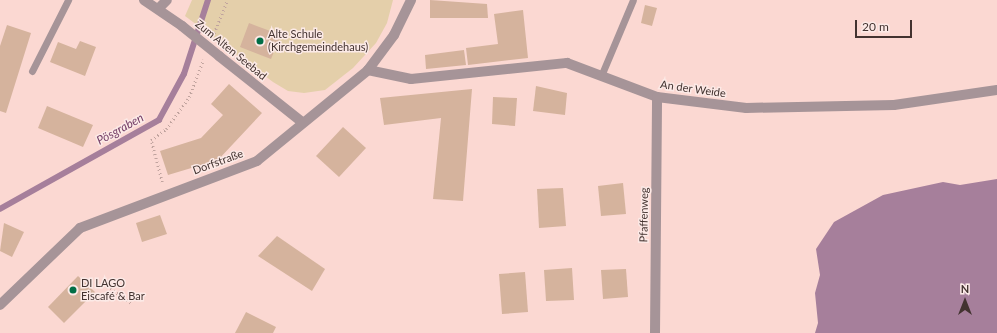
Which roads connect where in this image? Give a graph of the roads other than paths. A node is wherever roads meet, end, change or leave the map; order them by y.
1 (68, 0) edge
2 (144, 0) edge
3 (167, 0) edge
4 (410, 0) edge
5 (633, 0) edge
6 (159, 8) junction
7 (368, 70) junction
8 (32, 71) dead end
9 (601, 76) junction
10 (997, 90) edge
11 (657, 97) junction
12 (302, 122) junction
13 (0, 304) edge
14 (655, 333) edge

1 - 8 lane
2 - 6 street, Zum Alten Seebad
3 - 6 street
4 - 7 street, Dorfstraße
5 - 9 lane
6 - 12 street, Zum Alten Seebad, bridge
7 - 9 street, An der Weide
7 - 12 street, Dorfstraße
9 - 11 street, An der Weide
10 - 11 street, An der Weide
11 - 14 street, Pfaffenweg
12 - 13 street, Dorfstraße

